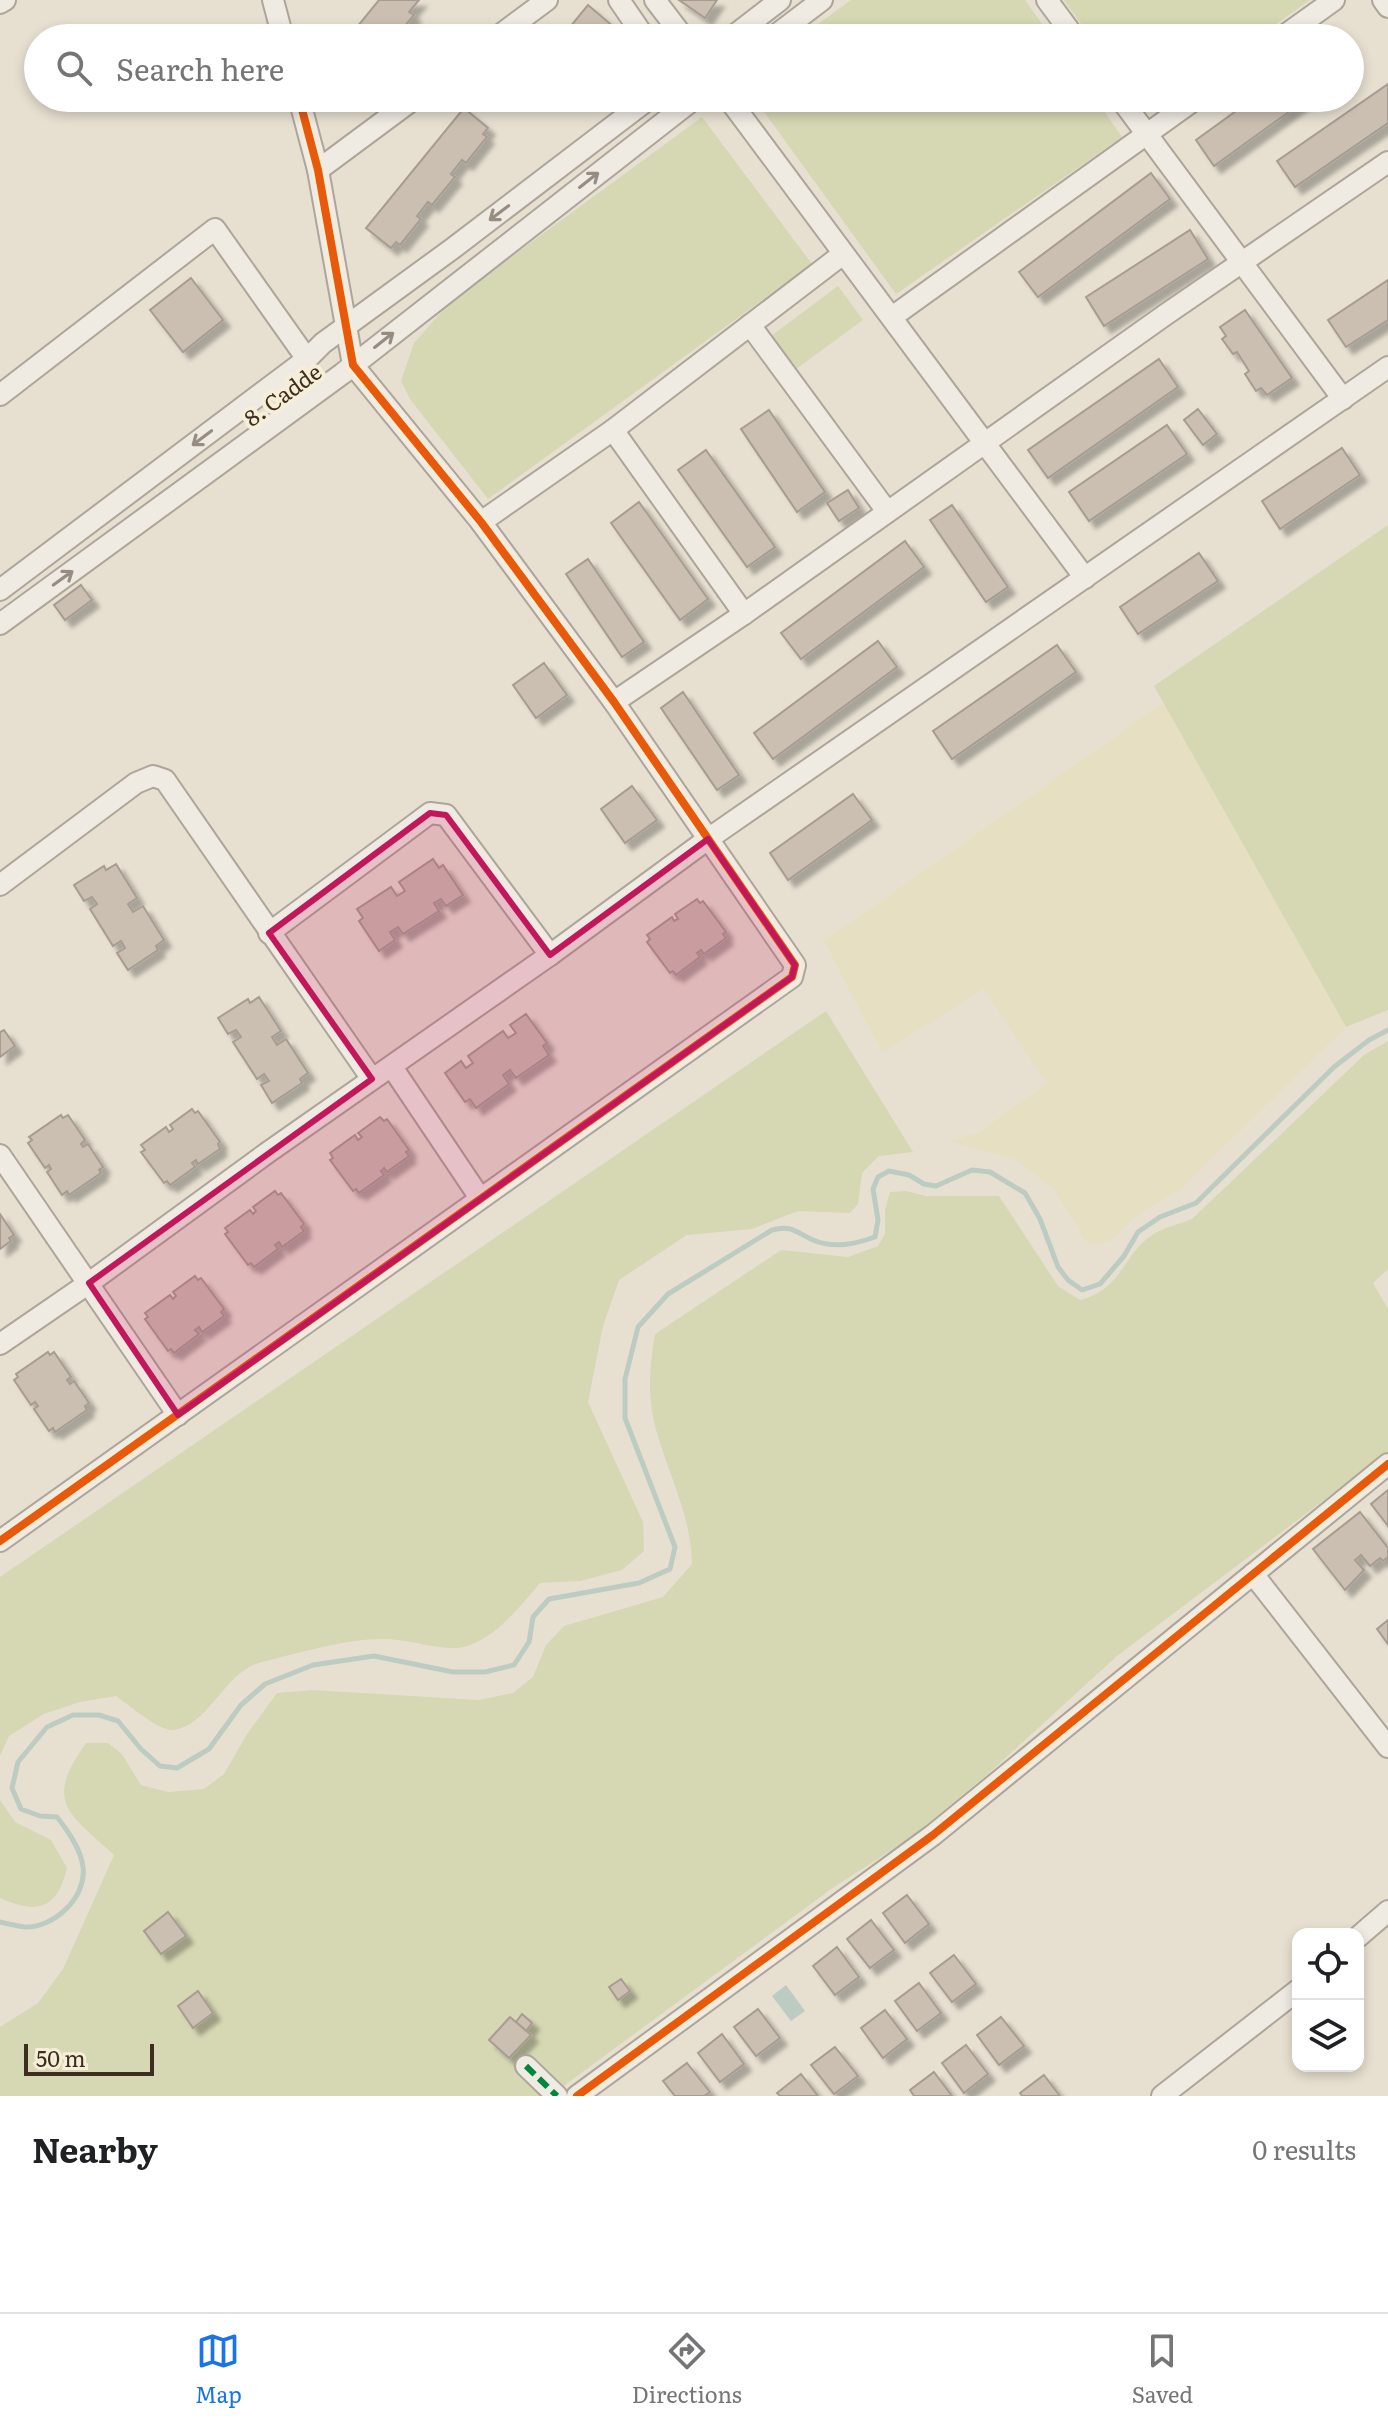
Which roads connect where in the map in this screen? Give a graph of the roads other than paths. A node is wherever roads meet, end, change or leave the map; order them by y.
1 (5, 0) edge
2 (273, 0) edge
3 (547, 0) edge
4 (619, 0) edge
5 (655, 0) edge
6 (780, 0) edge
7 (822, 0) edge
8 (1047, 0) edge
9 (1334, 0) edge
10 (1383, 0) edge
11 (0, 3) edge
12 (1388, 7) edge
13 (279, 24) edge
14 (515, 24) edge
15 (635, 24) edge
16 (673, 24) edge
17 (749, 24) edge
18 (790, 24) edge
19 (1065, 24) edge
20 (1301, 24) edge
21 (303, 112) edge
22 (396, 112) edge
23 (631, 112) edge
24 (677, 112) edge
25 (738, 112) edge
26 (1130, 112) edge
27 (1178, 112) edge
28 (1147, 134) junction
29 (1388, 162) edge
30 (318, 170) junction
31 (843, 254) junction
32 (1242, 261) junction
33 (892, 317) junction
34 (750, 325) junction
35 (347, 326) junction
36 (307, 359) junction
37 (353, 365) junction
38 (1388, 367) edge
39 (0, 395) edge
40 (1343, 399) junction
41 (613, 430) junction
42 (983, 442) junction
43 (886, 510) junction
44 (481, 522) junction
45 (1085, 578) junction
46 (0, 590) edge
47 (744, 614) junction
48 (0, 624) edge
49 (614, 702) junction
50 (708, 839) junction
51 (0, 885) edge
52 (269, 933) junction
53 (550, 955) junction
54 (392, 1067) junction
55 (372, 1079) junction
56 (0, 1155) edge
57 (480, 1198) junction
58 (89, 1283) junction
59 (0, 1344) edge
60 (178, 1415) junction
61 (1388, 1464) edge
62 (0, 1541) edge
63 (1253, 1574) junction
64 (1388, 1747) edge
65 (1388, 1911) edge
66 (1364, 1932) edge
67 (1292, 1995) edge
68 (526, 2066) dead end
69 (557, 2096) edge
70 (577, 2096) edge
71 (1162, 2096) edge

1 - 11 street
2 - 13 street
3 - 14 street
4 - 15 street
5 - 16 street
6 - 17 street
7 - 18 street
8 - 19 street
9 - 20 street
10 - 12 street
21 - 30 street
22 - 30 street
23 -> 35 street, 8. Cadde
37 -> 24 street, 8. Cadde
25 - 31 street
26 - 28 street
27 - 28 street
28 - 32 street
28 - 33 street
29 - 32 street
30 - 35 street
31 - 33 street
31 - 34 street
32 - 40 street
32 - 42 street
33 - 42 street
34 - 41 street
34 - 43 street
35 - 36 street, 8. Cadde
35 - 37 street
36 - 39 street
36 -> 46 street, 8. Cadde
37 - 44 street
48 -> 37 street, 8. Cadde
38 - 40 street
40 - 45 street
41 - 44 street
41 - 47 street
42 - 43 street
42 - 45 street
43 - 47 street
44 - 49 street
45 - 50 street
47 - 49 street
49 - 50 street
50 - 53 street
50 - 57 street
51 - 52 street
52 - 53 street
52 - 55 street
53 - 54 street
54 - 55 street
54 - 57 street
55 - 58 street
56 - 58 street
57 - 60 street
58 - 59 street
58 - 60 street
60 - 62 street
61 - 63 street
63 - 64 street
63 - 70 street
65 - 66 street
67 - 71 street
68 - 69 street

